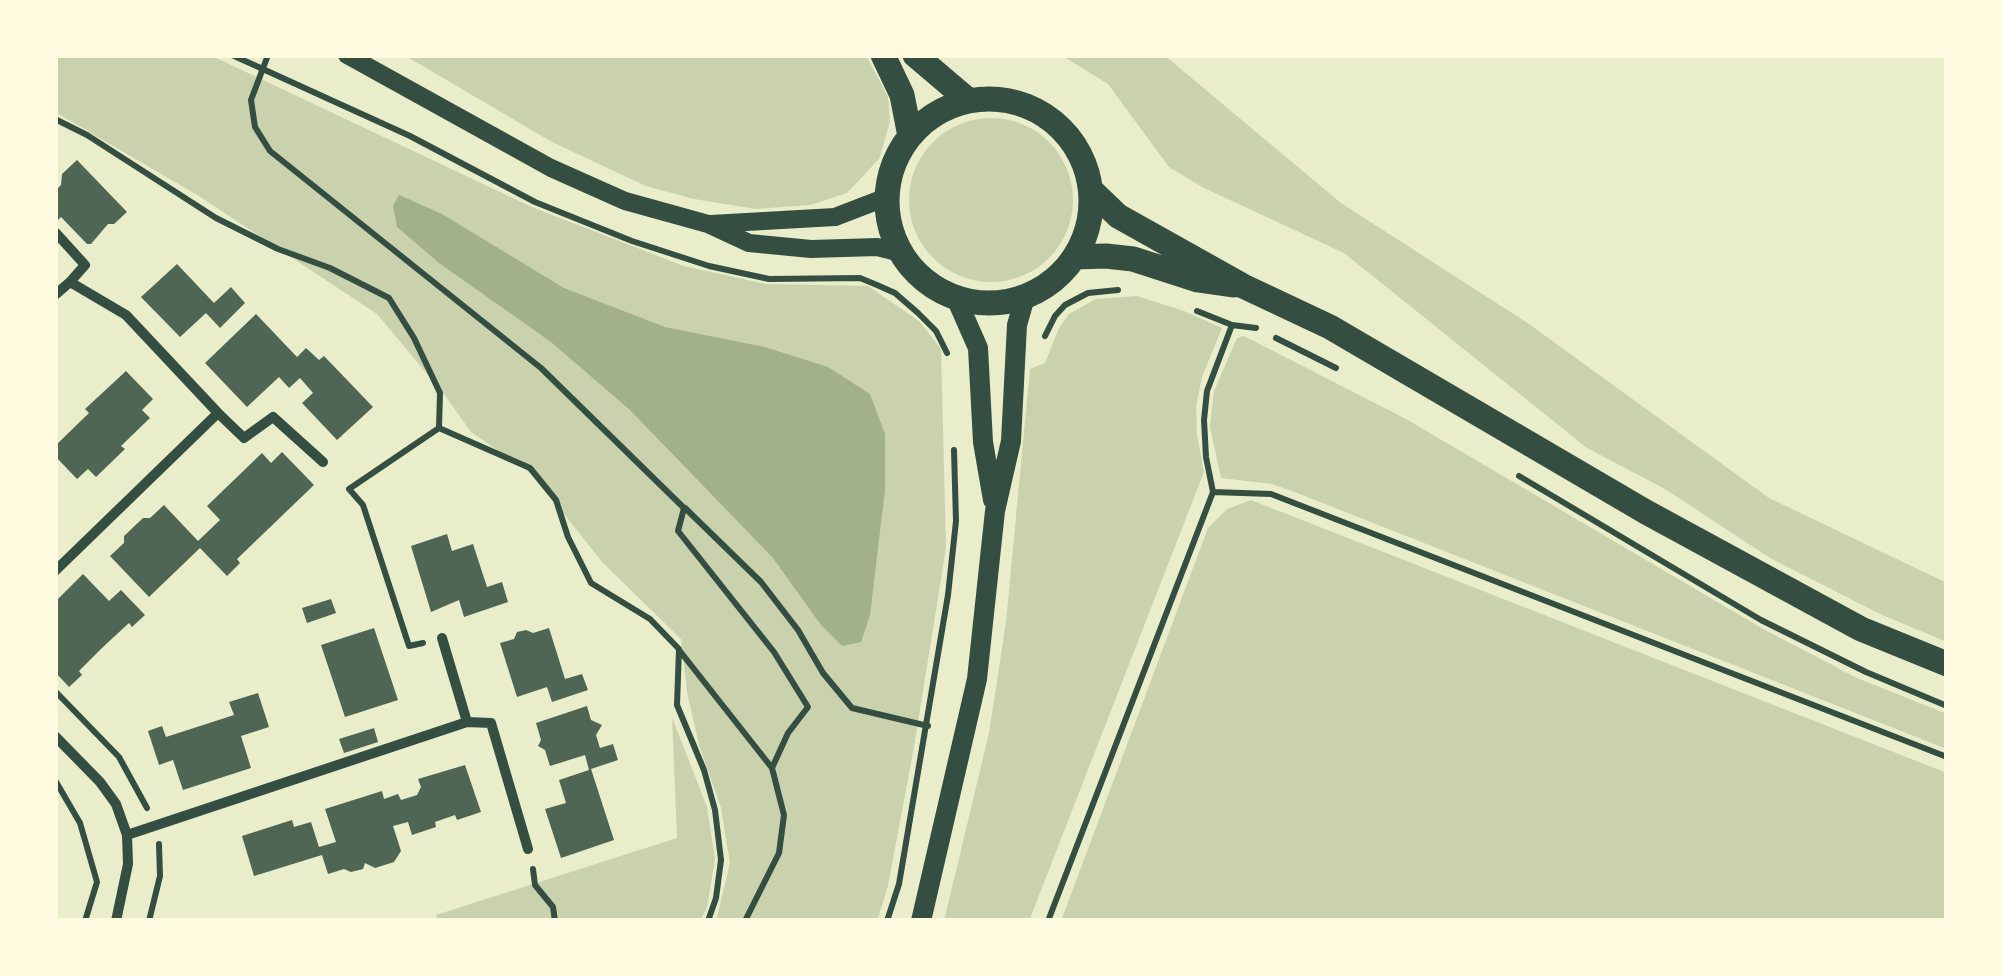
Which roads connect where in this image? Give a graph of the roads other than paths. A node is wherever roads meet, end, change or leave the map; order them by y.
1 (347, 55) edge
2 (883, 55) edge
3 (915, 55) edge
4 (968, 100) junction
5 (910, 136) junction
6 (1092, 190) junction
7 (887, 197) junction
8 (708, 224) junction
9 (56, 233) edge
10 (901, 253) junction
11 (1075, 257) junction
12 (70, 282) junction
13 (1243, 286) junction
14 (55, 295) edge
15 (1025, 297) junction
16 (956, 298) junction
17 (218, 413) junction
18 (323, 462) dead end
19 (996, 512) junction
20 (55, 571) edge
21 (442, 638) road end
22 (1947, 664) edge
23 (467, 722) junction
24 (55, 736) edge
25 (127, 836) junction
26 (528, 849) road end
27 (116, 921) edge
28 (921, 921) edge

1 - 8 street
2 - 5 main road
3 - 4 main road
4 - 5 main road
4 - 6 main road
5 - 7 main road
6 - 11 main road
6 - 13 main road
7 - 8 street
7 - 10 main road
8 - 10 street
9 - 12 street
10 - 16 main road
11 - 13 main road
11 - 15 main road
12 - 14 street
12 - 17 street
13 - 22 main road
15 - 16 main road
15 - 19 main road
16 - 19 main road
17 - 18 street
17 - 20 street
19 - 28 main road
21 - 23 street
23 - 25 street
23 - 26 street
24 - 25 street
25 - 27 street

